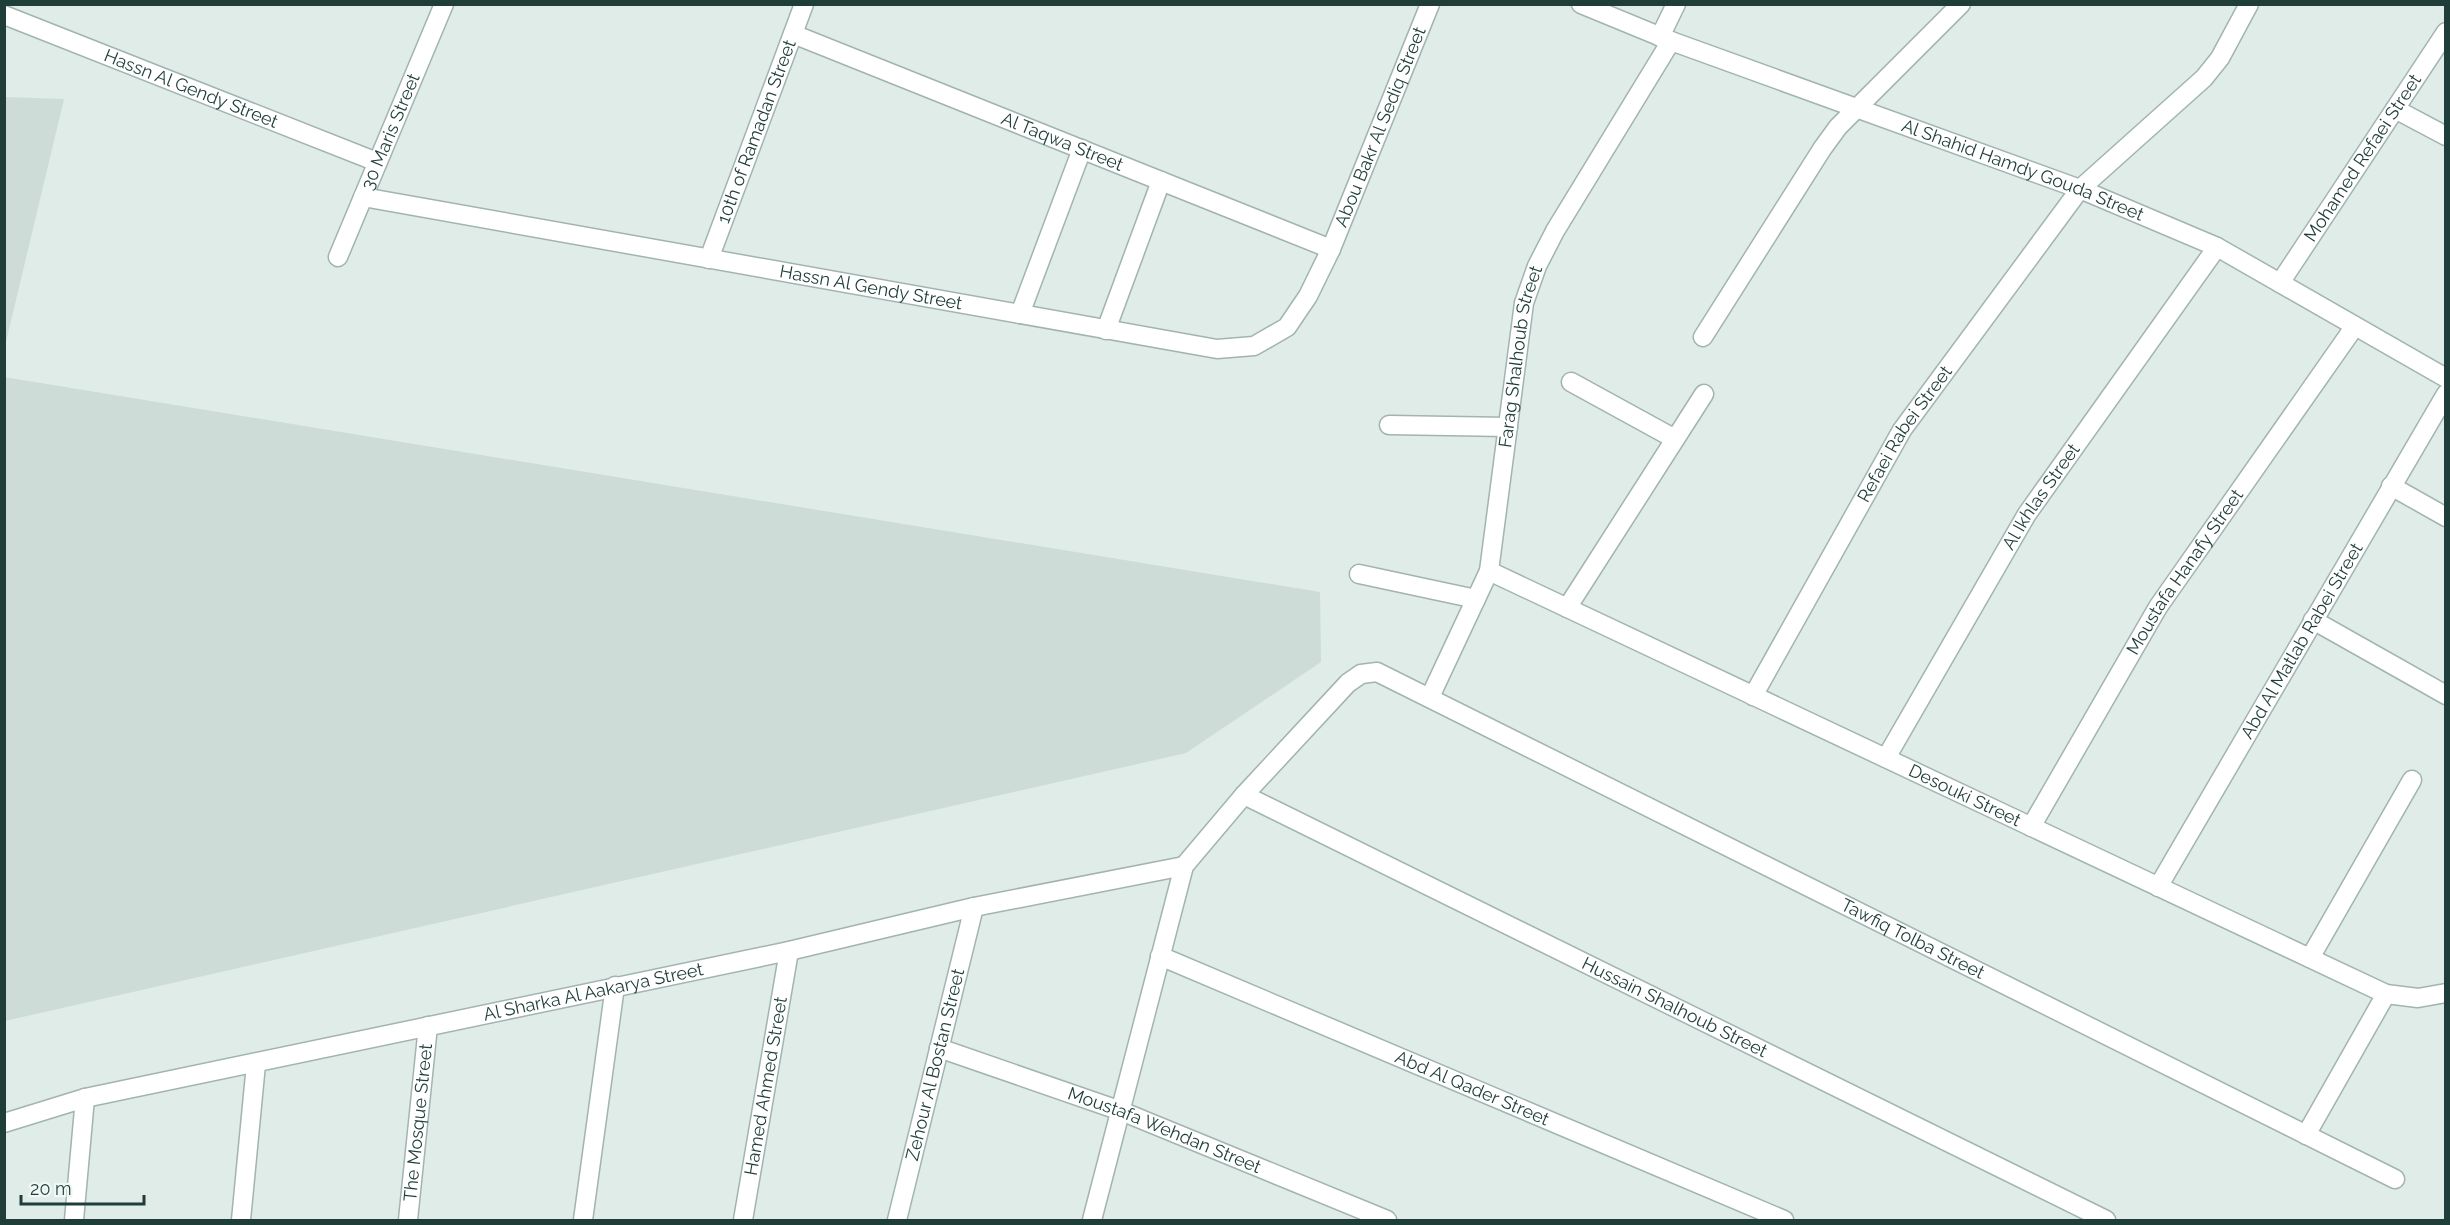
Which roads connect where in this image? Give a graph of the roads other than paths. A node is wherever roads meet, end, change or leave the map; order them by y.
1 (444, 4) edge
2 (804, 4) edge
3 (1430, 4) edge
4 (1581, 4) edge
5 (1676, 4) edge
6 (1961, 4) edge
7 (2249, 4) edge
8 (4, 15) edge
9 (2445, 32) edge
10 (793, 34) junction
11 (1665, 39) junction
12 (1857, 108) junction
13 (2395, 109) junction
14 (2445, 136) edge
15 (1082, 149) junction
16 (377, 162) junction
17 (1161, 181) junction
18 (2080, 189) junction
19 (363, 197) junction
20 (2217, 247) junction
21 (1331, 249) junction
22 (338, 257) dead end
23 (709, 259) junction
24 (2280, 283) junction
25 (1020, 314) junction
26 (2355, 326) junction
27 (1106, 330) junction
28 (1702, 337) dead end
29 (2445, 378) edge
30 (1571, 382) dead end
31 (1704, 394) dead end
32 (2445, 394) edge
33 (1389, 425) dead end
34 (1508, 427) junction
35 (1675, 439) junction
36 (2391, 486) junction
37 (2445, 517) edge
38 (1489, 571) junction
39 (1359, 574) dead end
40 (1476, 599) junction
41 (1567, 608) junction
42 (2313, 620) junction
43 (2445, 695) edge
44 (1753, 696) junction
45 (1430, 697) junction
46 (1886, 759) junction
47 (2412, 780) dead end
48 (1244, 795) junction
49 (2031, 827) junction
50 (1184, 866) junction
51 (2158, 887) junction
52 (974, 907) junction
53 (789, 951) junction
54 (1160, 956) junction
55 (2310, 958) junction
56 (615, 986) junction
57 (2445, 993) edge
58 (2386, 994) junction
59 (428, 1026) junction
60 (939, 1047) junction
61 (256, 1064) junction
62 (85, 1098) junction
63 (1121, 1112) junction
64 (4, 1123) edge
65 (2306, 1135) junction
66 (2395, 1179) dead end
67 (74, 1221) edge
68 (241, 1221) edge
69 (408, 1221) edge
70 (583, 1221) edge
71 (743, 1221) edge
72 (897, 1221) edge
73 (1092, 1221) edge
74 (1387, 1221) edge
75 (1784, 1221) edge
76 (2106, 1221) edge

1 - 16 street, 30 Maris Street
2 - 10 street, 10th of Ramadan Street
3 - 21 street, Abou Bakr Al Sediq Street
4 - 11 street, Al Shahid Hamdy Gouda Street
5 - 11 street, Farag Shalhoub Street
6 - 12 street
7 - 18 street, Refaei Rabei Street
8 - 16 street, Hassn Al Gendy Street
9 - 13 street, Mohamed Refaei Street
10 - 15 street, Al Taqwa Street
10 - 23 street, 10th of Ramadan Street
11 - 12 street, Al Shahid Hamdy Gouda Street
11 - 34 street, Farag Shalhoub Street
12 - 18 street, Al Shahid Hamdy Gouda Street
12 - 28 street
13 - 14 street
13 - 24 street, Mohamed Refaei Street
15 - 17 street, Al Taqwa Street
15 - 25 street
16 - 19 street, 30 Maris Street
17 - 21 street, Al Taqwa Street
17 - 27 street
18 - 20 street, Al Shahid Hamdy Gouda Street
18 - 44 street, Refaei Rabei Street
19 - 22 street, 30 Maris Street
19 - 23 street, Hassn Al Gendy Street
20 - 24 street, Al Shahid Hamdy Gouda Street
20 - 46 street, Al Ikhlas Street
21 - 27 street, Hassn Al Gendy Street
23 - 25 street, Hassn Al Gendy Street
24 - 26 street, Al Shahid Hamdy Gouda Street
25 - 27 street, Hassn Al Gendy Street
26 - 29 street, Al Shahid Hamdy Gouda Street
26 - 49 street, Moustafa Hanafy Street
30 - 35 street
31 - 35 street
32 - 36 street, Abd Al Matlab Rabei Street
33 - 34 street
34 - 38 street, Farag Shalhoub Street
35 - 41 street
36 - 37 street
36 - 42 street, Abd Al Matlab Rabei Street
38 - 40 street, Farag Shalhoub Street
38 - 41 street, Desouki Street
39 - 40 street
40 - 45 street, Farag Shalhoub Street
41 - 44 street, Desouki Street
42 - 43 street
42 - 51 street, Abd Al Matlab Rabei Street
44 - 46 street, Desouki Street
45 - 48 street, Tawfiq Tolba Street
45 - 65 street, Tawfiq Tolba Street
46 - 49 street, Desouki Street
47 - 55 street
48 - 50 street, Tawfiq Tolba Street
48 - 76 street, Hussain Shalhoub Street
49 - 51 street, Desouki Street
50 - 52 street, Al Sharka Al Aakarya Street
50 - 54 street
51 - 55 street, Desouki Street
52 - 53 street, Al Sharka Al Aakarya Street
52 - 60 street, Zehour Al Bostan Street
53 - 56 street, Al Sharka Al Aakarya Street
53 - 71 street, Hamed Ahmed Street
54 - 63 street
54 - 75 street, Abd Al Qader Street
55 - 58 street, Desouki Street
56 - 59 street, Al Sharka Al Aakarya Street
56 - 70 street
57 - 58 street, Desouki Street
58 - 65 street
59 - 61 street, Al Sharka Al Aakarya Street
59 - 69 street, The Mosque Street
60 - 63 street, Moustafa Wehdan Street
60 - 72 street, Zehour Al Bostan Street
61 - 62 street, Al Sharka Al Aakarya Street
61 - 68 street
62 - 64 street, Al Sharka Al Aakarya Street
62 - 67 street
63 - 73 street
63 - 74 street, Moustafa Wehdan Street
65 - 66 street, Tawfiq Tolba Street

